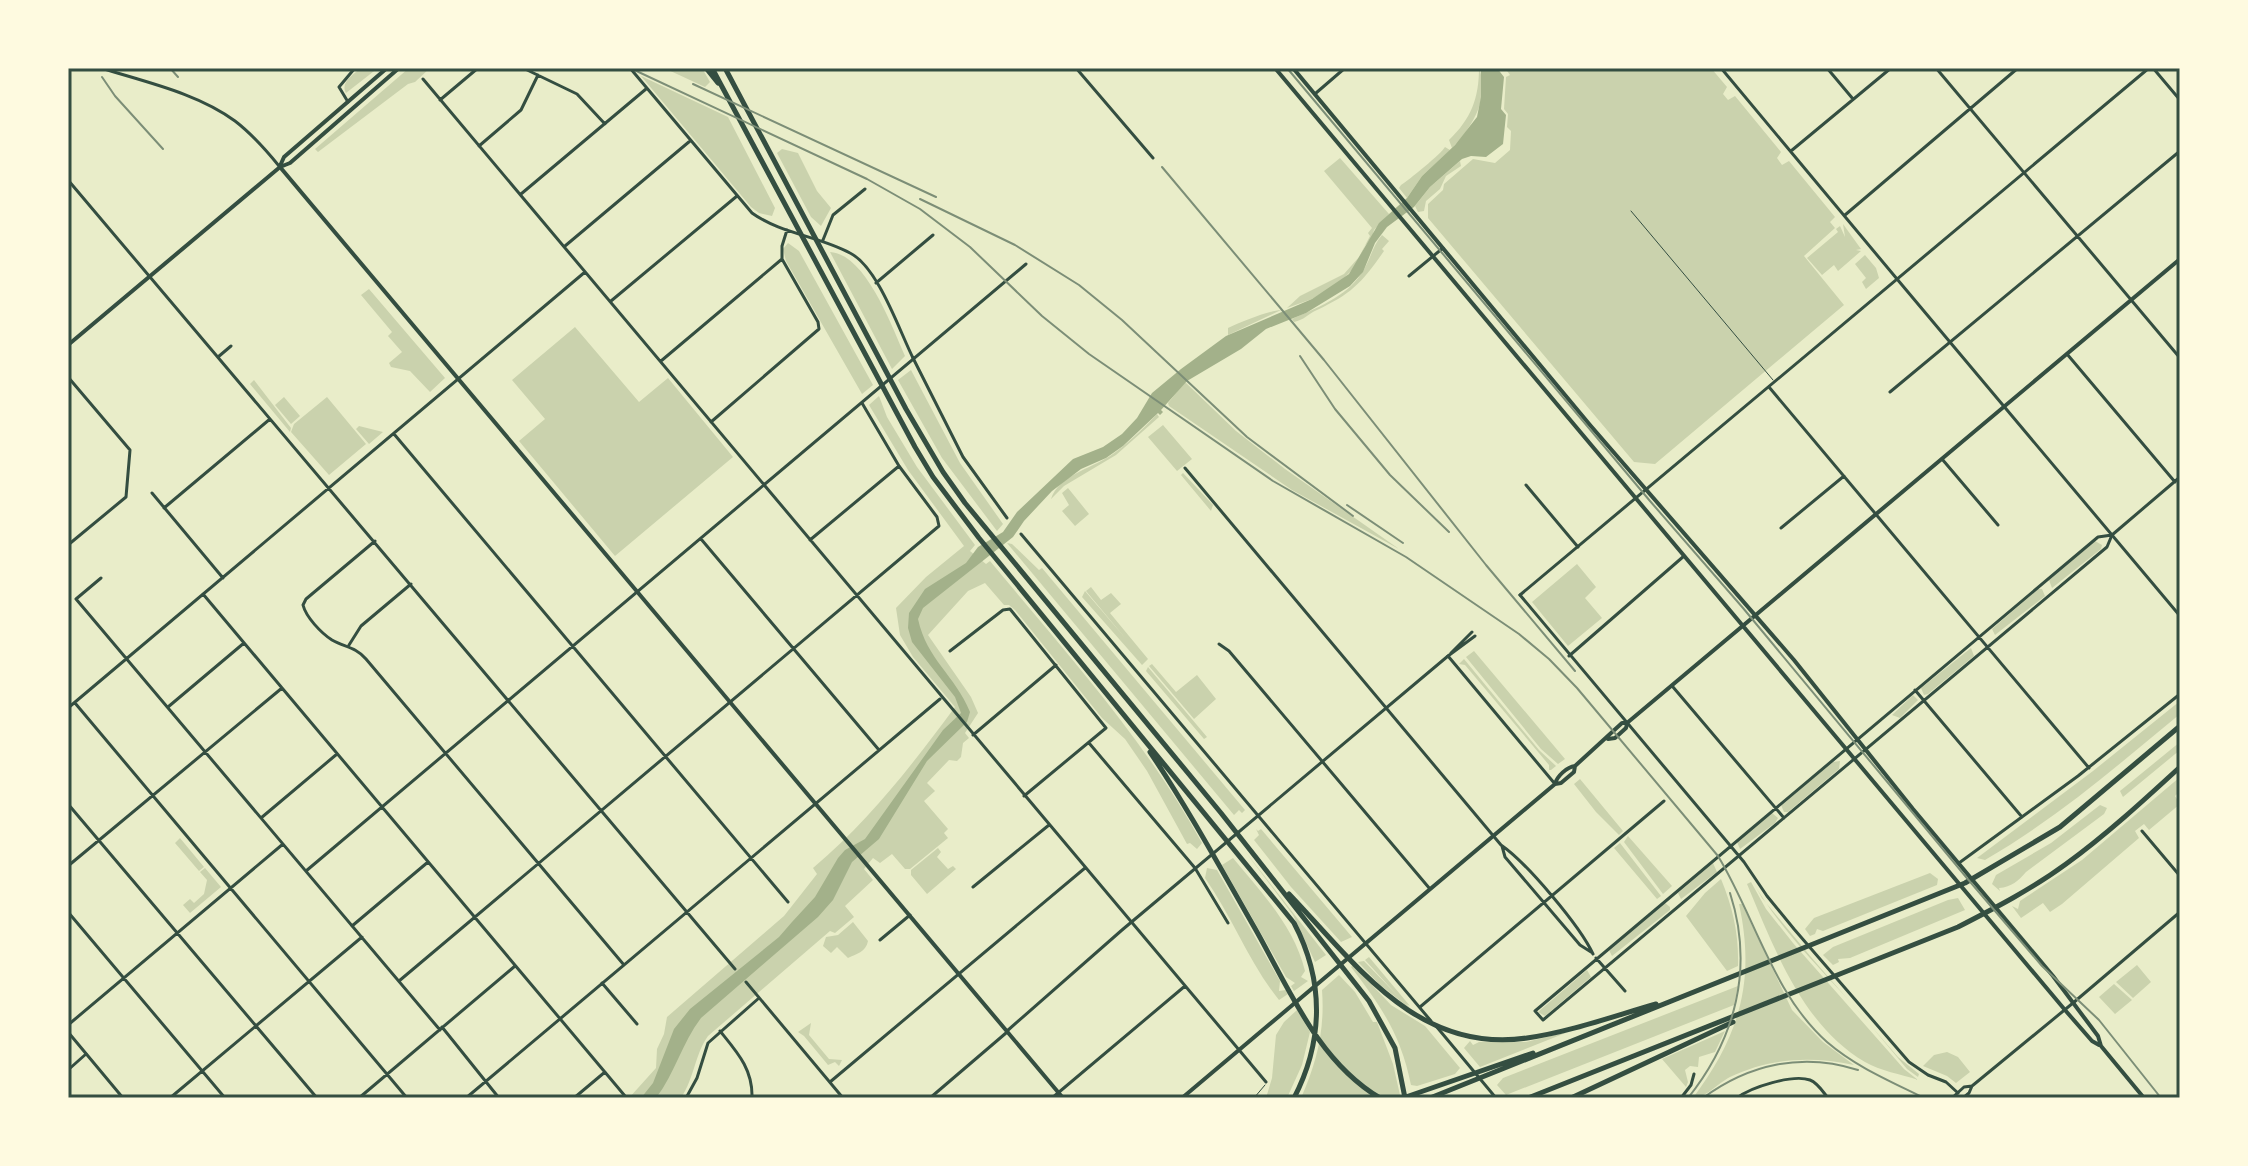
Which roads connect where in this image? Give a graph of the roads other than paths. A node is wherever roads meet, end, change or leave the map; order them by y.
1 (101, 68) edge
2 (355, 68) edge
3 (387, 68) edge
4 (399, 68) edge
5 (478, 68) edge
6 (523, 68) edge
7 (630, 68) edge
8 (706, 68) edge
9 (712, 68) edge
10 (727, 68) edge
11 (1076, 68) edge
12 (1275, 68) edge
13 (1293, 68) edge
14 (1345, 68) edge
15 (1721, 68) edge
16 (1827, 68) edge
17 (1891, 68) edge
18 (1936, 68) edge
19 (2018, 68) edge
20 (2151, 68) edge
21 (538, 75) junction
22 (423, 79) dead end
23 (723, 88) junction
24 (646, 89) junction
25 (1316, 93) junction
26 (1853, 99) junction
27 (440, 100) junction
28 (2180, 100) edge
29 (348, 102) junction
30 (1970, 108) junction
31 (605, 124) junction
32 (690, 141) junction
33 (479, 146) junction
34 (1791, 151) junction
35 (2180, 151) edge
36 (1153, 158) dead end
37 (280, 167) junction
38 (2024, 173) junction
39 (68, 180) edge
40 (865, 189) dead end
41 (521, 194) junction
42 (737, 196) junction
43 (1631, 211) dead end
44 (1845, 215) junction
45 (787, 230) junction
46 (933, 235) dead end
47 (2078, 236) junction
48 (822, 242) junction
49 (565, 246) junction
50 (1443, 248) junction
51 (1432, 257) junction
52 (782, 259) junction
53 (2180, 259) edge
54 (1026, 264) dead end
55 (586, 271) junction
56 (150, 276) junction
57 (1409, 276) dead end
58 (1897, 279) junction
59 (876, 283) junction
60 (2132, 300) junction
61 (611, 301) junction
62 (1951, 343) junction
63 (68, 345) edge
64 (231, 346) dead end
65 (2067, 354) junction
66 (218, 357) junction
67 (913, 358) junction
68 (2180, 358) edge
69 (661, 361) junction
70 (68, 377) edge
71 (457, 379) junction
72 (1775, 382) junction
73 (1769, 387) junction
74 (1890, 392) dead end
75 (862, 403) junction
76 (2004, 407) junction
77 (270, 419) junction
78 (711, 422) junction
79 (393, 433) junction
80 (1942, 459) junction
81 (899, 466) junction
82 (1185, 468) dead end
83 (1844, 476) junction
84 (2180, 477) edge
85 (2175, 482) junction
86 (764, 485) junction
87 (1526, 485) dead end
88 (329, 488) junction
89 (1647, 490) junction
90 (152, 493) dead end
91 (1636, 499) junction
92 (164, 508) junction
93 (1876, 514) junction
94 (1007, 518) dead end
95 (1998, 525) dead end
96 (1781, 528) dead end
97 (1021, 534) dead end
98 (2112, 535) junction
99 (701, 539) junction
100 (810, 540) junction
101 (375, 541) junction
102 (68, 545) edge
103 (1578, 547) junction
104 (1685, 556) junction
105 (101, 578) dead end
106 (223, 578) junction
107 (411, 584) junction
108 (637, 593) junction
109 (203, 594) junction
110 (857, 595) junction
111 (1756, 615) junction
112 (2180, 616) edge
113 (1744, 625) junction
114 (1474, 634) dead end
115 (1979, 637) junction
116 (244, 643) junction
117 (1219, 644) dead end
118 (349, 646) junction
119 (573, 646) junction
120 (1987, 646) junction
121 (793, 649) junction
122 (950, 651) dead end
123 (1448, 656) junction
124 (1569, 656) junction
125 (127, 658) junction
126 (1056, 665) junction
127 (1672, 686) junction
128 (282, 688) junction
129 (1915, 690) junction
130 (2180, 694) edge
131 (941, 698) junction
132 (509, 700) junction
133 (1924, 701) junction
134 (75, 702) junction
135 (729, 702) junction
136 (168, 707) junction
137 (68, 708) edge
138 (1387, 708) junction
139 (1627, 723) junction
140 (2180, 726) edge
141 (1134, 728) junction
142 (973, 735) junction
143 (1857, 740) junction
144 (1088, 742) junction
145 (1846, 749) junction
146 (879, 750) junction
147 (1866, 750) junction
148 (205, 751) junction
149 (446, 753) junction
150 (337, 754) junction
151 (665, 756) junction
152 (1854, 759) junction
153 (1323, 762) junction
154 (2180, 767) edge
155 (2089, 768) junction
156 (1555, 784) junction
157 (153, 795) junction
158 (1024, 796) junction
159 (1664, 801) dead end
160 (68, 804) edge
161 (815, 804) junction
162 (382, 807) junction
163 (1775, 808) junction
164 (601, 810) junction
165 (1258, 816) junction
166 (2022, 817) junction
167 (261, 818) junction
168 (1784, 818) junction
169 (1049, 825) junction
170 (2142, 831) dead end
171 (1493, 835) junction
172 (99, 840) junction
173 (283, 844) junction
174 (1501, 845) junction
175 (1730, 846) junction
176 (1738, 856) junction
177 (751, 858) junction
178 (428, 862) junction
179 (538, 863) junction
180 (1959, 863) junction
181 (68, 866) edge
182 (1085, 868) junction
183 (1195, 868) junction
184 (306, 871) junction
185 (1269, 873) junction
186 (2180, 876) edge
187 (973, 887) dead end
188 (231, 888) junction
189 (1430, 889) junction
190 (1672, 895) junction
191 (1551, 897) junction
192 (788, 902) dead end
193 (1544, 902) junction
194 (1681, 904) junction
195 (68, 912) edge
196 (687, 912) junction
197 (2180, 912) edge
198 (910, 915) junction
199 (474, 917) junction
200 (1131, 922) junction
201 (1228, 923) dead end
202 (352, 926) junction
203 (177, 933) junction
204 (362, 937) junction
205 (880, 940) dead end
206 (1366, 943) junction
207 (1593, 954) junction
208 (1597, 958) junction
209 (624, 965) junction
210 (515, 966) junction
211 (1605, 968) junction
212 (735, 969) dead end
213 (959, 973) junction
214 (124, 978) junction
215 (309, 981) junction
216 (399, 981) junction
217 (746, 982) dead end
218 (602, 983) junction
219 (1185, 986) junction
220 (1625, 991) dead end
221 (1684, 997) junction
222 (759, 998) junction
223 (2073, 1003) junction
224 (1420, 1007) junction
225 (2065, 1010) junction
226 (560, 1019) junction
227 (637, 1024) dead end
228 (68, 1025) edge
229 (1722, 1025) junction
230 (256, 1026) junction
231 (441, 1028) junction
232 (720, 1031) junction
233 (1007, 1031) junction
234 (68, 1032) edge
235 (2101, 1046) junction
236 (1238, 1050) junction
237 (86, 1054) junction
238 (1504, 1065) junction
239 (68, 1070) edge
240 (202, 1071) junction
241 (605, 1072) junction
242 (387, 1074) junction
243 (1694, 1074) dead end
244 (486, 1081) junction
245 (830, 1082) junction
246 (1266, 1082) joint
247 (1972, 1086) junction
248 (1059, 1092) junction
249 (1958, 1093) junction
250 (625, 1096) edge
251 (123, 1098) edge
252 (170, 1098) edge
253 (225, 1098) edge
254 (317, 1098) edge
255 (359, 1098) edge
256 (407, 1098) edge
257 (466, 1098) edge
258 (499, 1098) edge
259 (574, 1098) edge
260 (686, 1098) edge
261 (752, 1098) edge
262 (843, 1098) edge
263 (930, 1098) edge
264 (1052, 1098) edge
265 (1063, 1098) edge
266 (1182, 1098) edge
267 (1254, 1098) edge
268 (1294, 1098) edge
269 (1380, 1098) edge
270 (1403, 1098) edge
271 (1432, 1098) edge
272 (1496, 1098) edge
273 (1529, 1098) edge
274 (1571, 1098) edge
275 (1681, 1098) edge
276 (1737, 1098) edge
277 (1828, 1098) edge
278 (1952, 1098) edge
279 (1963, 1098) edge
280 (2144, 1098) edge

1 - 37 street
2 - 29 street
3 - 29 main road
4 - 37 main road
5 - 27 street
6 - 21 street
7 - 24 street
8 - 23 highway
9 - 23 highway
10 - 185 highway
11 - 36 street
12 - 51 main road
13 - 25 main road
14 - 25 street
15 - 34 street
16 - 26 street
17 - 26 street
18 - 30 street
19 - 30 street
20 - 28 street
20 - 38 street
21 - 31 street
21 - 33 street
22 - 27 street
23 - 141 highway
24 - 31 street
24 - 32 street
25 - 50 main road
26 - 34 street
27 - 33 street
29 - 37 main road
30 - 38 street
30 - 44 street
31 - 41 street
32 - 42 street
32 - 49 street
33 - 41 street
34 - 44 street
35 - 47 street
37 - 56 main road
37 - 71 main road
38 - 47 street
38 - 58 street
39 - 56 street
40 - 48 street
41 - 49 street
42 - 45 street
42 - 61 street
43 - 72 lane
44 - 58 street
45 - 48 street
45 - 52 street
46 - 59 street
47 - 60 street
47 - 62 street
48 - 59 street
49 - 55 street
50 - 51 street
50 - 89 main road
51 - 57 street
51 - 91 main road
52 - 69 street
52 - 78 street
53 - 60 main road
54 - 67 street
55 - 61 street
55 - 71 street
56 - 63 main road
56 - 66 street
58 - 62 street
58 - 72 street
59 - 67 street
60 - 65 main road
60 - 68 street
61 - 69 street
62 - 74 street
62 - 76 street
64 - 66 street
65 - 76 main road
65 - 85 street
66 - 77 street
67 - 75 street
67 - 94 street
69 - 78 street
70 - 102 street
71 - 79 street
71 - 108 main road
72 - 73 street
73 - 83 street
73 - 89 street
75 - 81 street
75 - 86 street
76 - 80 main road
76 - 98 street
77 - 88 street
77 - 92 street
78 - 86 street
79 - 88 street
79 - 119 street
80 - 93 main road
80 - 95 street
81 - 100 street
81 - 110 street
82 - 138 street
83 - 93 street
83 - 96 street
84 - 85 street
85 - 98 street
86 - 99 street
86 - 100 street
87 - 103 street
88 - 101 street
88 - 106 street
89 - 91 street
89 - 111 main road
90 - 92 street
91 - 103 street
91 - 104 main road
92 - 106 street
93 - 111 main road
93 - 115 street
97 - 165 street
98 - 112 street
98 - 115 street
98 - 120 street
99 - 108 street
99 - 121 street
100 - 110 street
101 - 107 street
101 - 118 street
103 - 124 street
104 - 113 main road
104 - 124 street
105 - 125 street
106 - 109 street
107 - 118 street
107 - 132 street
108 - 119 street
108 - 135 main road
109 - 116 street
109 - 125 street
110 - 121 street
110 - 131 street
111 - 113 main road
111 - 143 main road
113 - 127 main road
113 - 145 main road
114 - 123 street
115 - 120 street
115 - 129 street
116 - 128 street
116 - 136 street
117 - 153 street
118 - 149 street
119 - 132 street
119 - 151 street
120 - 133 street
120 - 155 street
121 - 135 street
121 - 146 street
122 - 126 street
123 - 138 street
123 - 156 street
124 - 139 street
125 - 134 street
125 - 136 street
126 - 142 street
126 - 144 street
127 - 139 main road
127 - 163 street
128 - 148 street
128 - 150 street
129 - 133 street
129 - 143 street
130 - 155 street
131 - 142 street
131 - 146 street
132 - 149 street
132 - 164 street
133 - 147 street
133 - 166 street
134 - 137 street
134 - 157 street
135 - 151 street
135 - 161 main road
136 - 148 street
138 - 153 street
138 - 171 street
139 - 156 main road
139 - 175 street
140 - 221 highway
141 - 268 highway
141 - 269 highway
142 - 158 street
143 - 145 street
143 - 147 main road
144 - 158 street
144 - 183 street
145 - 152 main road
145 - 163 street
146 - 161 street
147 - 152 street
147 - 180 main road
148 - 157 street
148 - 167 street
149 - 162 street
149 - 179 street
150 - 162 street
150 - 167 street
151 - 164 street
151 - 177 street
152 - 168 street
152 - 225 main road
153 - 165 street
153 - 189 street
154 - 229 highway
155 - 166 street
156 - 171 main road
157 - 172 street
157 - 188 street
158 - 169 street
159 - 191 street
160 - 172 street
161 - 177 street
161 - 198 main road
162 - 178 street
162 - 184 street
163 - 168 street
163 - 175 street
164 - 179 street
164 - 196 street
165 - 183 street
165 - 206 street
166 - 180 street
167 - 173 street
168 - 176 street
169 - 182 street
169 - 187 street
170 - 186 street
171 - 174 street
171 - 189 main road
172 - 181 street
172 - 203 street
173 - 184 street
173 - 188 street
174 - 191 street
174 - 193 street
175 - 176 street
175 - 190 street
176 - 194 street
176 - 249 street
177 - 192 street
177 - 196 street
178 - 199 street
178 - 202 street
179 - 199 street
179 - 209 street
180 - 223 main road
182 - 200 street
182 - 213 street
183 - 200 street
183 - 201 street
184 - 202 street
185 - 221 highway
185 - 270 highway
188 - 203 street
188 - 215 street
189 - 206 main road
190 - 194 street
190 - 208 street
191 - 193 street
191 - 207 street
193 - 207 street
193 - 224 street
194 - 211 street
195 - 214 street
196 - 209 street
196 - 212 street
197 - 223 street
198 - 205 street
198 - 213 main road
199 - 210 street
199 - 216 street
200 - 219 street
200 - 233 street
202 - 204 street
203 - 214 street
203 - 230 street
204 - 215 street
204 - 216 street
206 - 224 street
206 - 236 main road
207 - 208 street
208 - 211 street
208 - 211 street
209 - 218 street
210 - 226 street
210 - 231 street
211 - 220 street
213 - 233 main road
213 - 245 street
214 - 228 street
214 - 240 street
215 - 230 street
215 - 242 street
216 - 231 street
217 - 222 street
218 - 226 street
218 - 227 street
219 - 236 street
219 - 248 street
221 - 238 highway
222 - 232 street
222 - 245 street
223 - 225 street
223 - 235 main road
224 - 272 street
225 - 235 main road
225 - 247 street
226 - 241 street
226 - 244 street
229 - 273 highway
229 - 274 highway
230 - 240 street
230 - 254 street
231 - 242 street
231 - 244 street
232 - 260 street
232 - 261 street
233 - 248 main road
233 - 263 street
234 - 237 street
235 - 280 main road
236 - 246 street
236 - 266 main road
237 - 239 street
237 - 251 street
238 - 270 highway
238 - 271 highway
240 - 252 street
240 - 253 street
241 - 250 street
241 - 259 street
242 - 255 street
242 - 256 street
243 - 275 street
244 - 257 street
244 - 258 street
245 - 262 street
246 - 267 lane
247 - 249 street
247 - 279 street
248 - 264 street
248 - 265 main road
249 - 278 street
276 - 277 street

